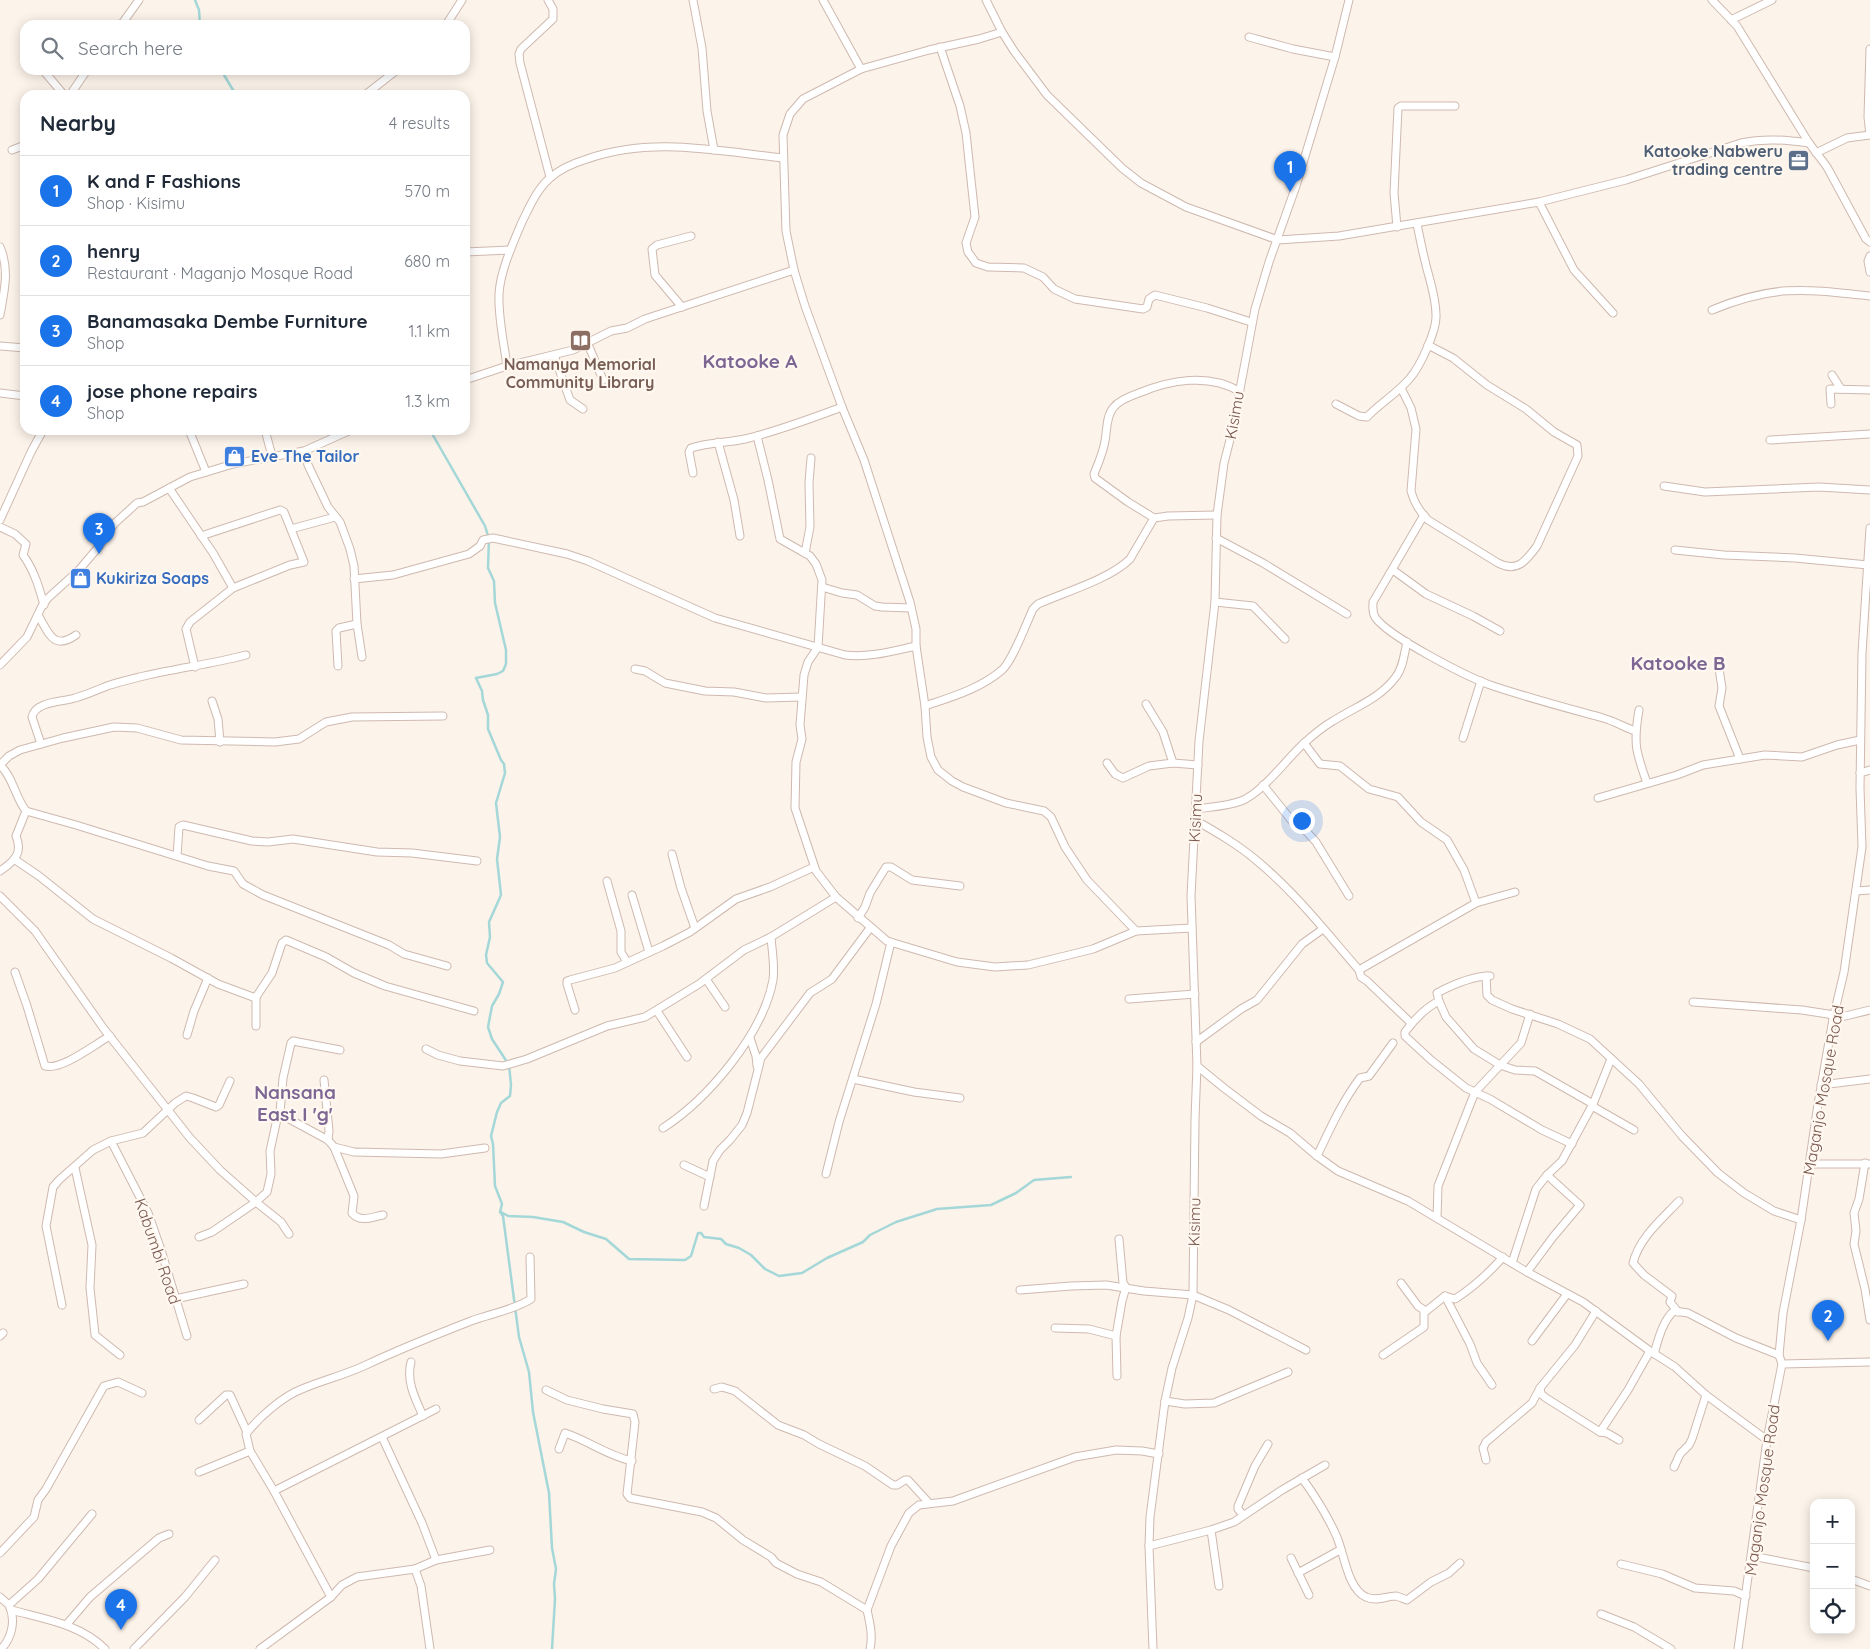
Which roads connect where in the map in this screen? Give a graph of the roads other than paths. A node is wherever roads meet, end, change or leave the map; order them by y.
1 (139, 0) edge
2 (462, 0) edge
3 (548, 0) edge
4 (693, 0) edge
5 (823, 0) edge
6 (986, 0) edge
7 (1349, 0) edge
8 (1712, 0) edge
9 (1772, 0) edge
10 (125, 20) edge
11 (449, 20) edge
12 (1731, 20) junction
13 (1002, 32) junction
14 (1250, 37) dead end
15 (940, 47) junction
16 (1870, 49) edge
17 (1335, 57) junction
18 (861, 69) junction
19 (47, 75) edge
20 (84, 75) edge
21 (391, 75) edge
22 (60, 90) edge
23 (73, 90) edge
24 (371, 90) edge
25 (1455, 106) dead end
26 (1870, 135) edge
27 (1809, 143) junction
28 (20, 147) edge
29 (12, 150) dead end
30 (714, 150) junction
31 (1816, 153) junction
32 (783, 158) junction
33 (550, 178) junction
34 (1540, 202) junction
35 (1417, 224) junction
36 (1397, 227) junction
37 (691, 236) dead end
38 (1278, 240) junction
39 (1870, 242) edge
40 (0, 247) edge
41 (510, 250) junction
42 (470, 252) edge
43 (1870, 256) edge
44 (794, 270) junction
45 (1870, 272) edge
46 (1870, 296) edge
47 (682, 307) junction
48 (1712, 310) dead end
49 (1613, 313) dead end
50 (0, 315) edge
51 (1252, 322) junction
52 (587, 342) junction
53 (1428, 344) junction
54 (0, 346) edge
55 (20, 348) edge
56 (554, 354) junction
57 (507, 366) junction
58 (1832, 375) dead end
59 (470, 378) edge
60 (603, 380) dead end
61 (1401, 388) junction
62 (1841, 389) junction
63 (1870, 390) edge
64 (1239, 391) junction
65 (0, 393) edge
66 (20, 395) edge
67 (1336, 404) dead end
68 (1831, 404) dead end
69 (842, 407) junction
70 (583, 409) dead end
71 (1870, 434) edge
72 (40, 435) edge
73 (192, 435) edge
74 (266, 435) edge
75 (340, 435) edge
76 (757, 436) junction
77 (1770, 440) dead end
78 (718, 442) junction
79 (304, 452) junction
80 (272, 456) junction
81 (811, 458) dead end
82 (206, 472) junction
83 (693, 473) dead end
84 (1664, 486) dead end
85 (169, 488) junction
86 (1870, 490) edge
87 (1217, 516) junction
88 (1424, 516) junction
89 (335, 517) junction
90 (1154, 518) junction
91 (0, 520) edge
92 (0, 527) edge
93 (1870, 528) edge
94 (291, 529) junction
95 (201, 536) junction
96 (740, 536) dead end
97 (1216, 538) junction
98 (1675, 550) dead end
99 (805, 553) junction
100 (1868, 564) junction
101 (1392, 570) junction
102 (354, 579) junction
103 (822, 587) junction
104 (233, 588) junction
105 (1215, 602) junction
106 (44, 605) junction
107 (911, 608) junction
108 (1346, 614) dead end
109 (38, 615) junction
110 (356, 624) junction
111 (1500, 631) dead end
112 (76, 635) dead end
113 (1284, 639) dead end
114 (1407, 642) junction
115 (916, 646) junction
116 (818, 647) junction
117 (246, 655) dead end
118 (362, 657) dead end
119 (1718, 662) dead end
120 (0, 665) edge
121 (194, 666) junction
122 (338, 666) dead end
123 (635, 669) dead end
124 (1481, 681) junction
125 (802, 697) junction
126 (212, 701) dead end
127 (1146, 704) dead end
128 (925, 706) junction
129 (1638, 710) dead end
130 (443, 716) dead end
131 (1635, 731) junction
132 (1463, 738) dead end
133 (1860, 740) junction
134 (220, 742) junction
135 (1304, 743) junction
136 (41, 744) junction
137 (1740, 759) junction
138 (1107, 763) dead end
139 (1173, 764) junction
140 (0, 765) edge
141 (1198, 765) junction
142 (1870, 770) edge
143 (1860, 773) junction
144 (1647, 783) junction
145 (1264, 785) junction
146 (1598, 798) dead end
147 (1196, 809) junction
148 (26, 811) junction
149 (1195, 820) junction
150 (672, 854) dead end
151 (177, 856) junction
152 (14, 859) junction
153 (477, 861) dead end
154 (814, 867) junction
155 (0, 871) edge
156 (607, 881) dead end
157 (960, 886) dead end
158 (1870, 890) edge
159 (1856, 891) junction
160 (1515, 892) dead end
161 (632, 895) dead end
162 (0, 896) edge
163 (1349, 896) dead end
164 (836, 897) junction
165 (1476, 903) junction
166 (858, 918) junction
167 (695, 928) junction
168 (870, 928) junction
169 (1192, 928) junction
170 (1323, 929) junction
171 (1136, 931) junction
172 (771, 937) junction
173 (891, 942) junction
174 (649, 952) junction
175 (627, 962) junction
176 (446, 966) dead end
177 (1359, 970) junction
178 (15, 972) dead end
179 (208, 978) junction
180 (706, 979) junction
181 (1195, 994) junction
182 (256, 997) junction
183 (1129, 999) dead end
184 (1439, 1001) junction
185 (1693, 1002) dead end
186 (725, 1007) dead end
187 (574, 1010) dead end
188 (1870, 1010) edge
189 (474, 1011) dead end
190 (657, 1011) junction
191 (1530, 1014) junction
192 (1834, 1017) junction
193 (1412, 1023) junction
194 (256, 1026) dead end
195 (187, 1035) dead end
196 (110, 1036) junction
197 (750, 1038) junction
198 (1196, 1042) junction
199 (1394, 1043) dead end
200 (426, 1049) dead end
201 (340, 1050) dead end
202 (687, 1057) dead end
203 (1611, 1059) junction
204 (1500, 1065) junction
205 (1197, 1066) junction
206 (758, 1071) junction
207 (853, 1079) junction
208 (1870, 1079) edge
209 (324, 1080) dead end
210 (230, 1081) dead end
211 (1822, 1085) junction
212 (1475, 1092) junction
213 (960, 1098) dead end
214 (1592, 1105) junction
215 (168, 1110) junction
216 (280, 1112) junction
217 (663, 1128) dead end
218 (1634, 1130) dead end
219 (328, 1140) junction
220 (111, 1141) junction
221 (1572, 1144) junction
222 (334, 1147) junction
223 (485, 1148) dead end
224 (1317, 1156) junction
225 (1810, 1164) junction
226 (1868, 1164) edge
227 (684, 1166) dead end
228 (75, 1168) junction
229 (826, 1174) dead end
230 (1547, 1175) junction
231 (710, 1177) junction
232 (1679, 1201) dead end
233 (256, 1202) junction
234 (704, 1206) dead end
235 (383, 1215) dead end
236 (1436, 1218) junction
237 (1801, 1220) junction
238 (290, 1234) dead end
239 (199, 1237) dead end
240 (1119, 1239) dead end
241 (530, 1257) dead end
242 (1502, 1258) junction
243 (1512, 1263) junction
244 (1528, 1272) junction
245 (1401, 1283) dead end
246 (244, 1284) dead end
247 (1126, 1287) junction
248 (1020, 1290) dead end
249 (1567, 1294) junction
250 (1193, 1295) junction
251 (1445, 1296) junction
252 (175, 1299) junction
253 (62, 1305) dead end
254 (1425, 1312) junction
255 (1596, 1312) junction
256 (1678, 1312) junction
257 (1870, 1320) edge
258 (1055, 1328) dead end
259 (187, 1336) dead end
260 (1116, 1336) junction
261 (1532, 1341) dead end
262 (1306, 1350) dead end
263 (1652, 1352) junction
264 (120, 1355) dead end
265 (1383, 1355) dead end
266 (1779, 1355) junction
267 (411, 1362) dead end
268 (1870, 1362) edge
269 (1782, 1364) junction
270 (1288, 1372) dead end
271 (1117, 1376) dead end
272 (1492, 1385) dead end
273 (1540, 1388) junction
274 (714, 1389) dead end
275 (546, 1390) dead end
276 (142, 1393) dead end
277 (1706, 1395) junction
278 (1165, 1401) junction
279 (436, 1409) dead end
280 (423, 1416) junction
281 (199, 1420) dead end
282 (247, 1432) junction
283 (1600, 1432) junction
284 (382, 1437) junction
285 (1619, 1440) dead end
286 (1767, 1440) junction
287 (1268, 1444) dead end
288 (560, 1449) dead end
289 (250, 1451) junction
290 (1159, 1454) junction
291 (1486, 1460) dead end
292 (632, 1461) junction
293 (1325, 1465) dead end
294 (1674, 1468) dead end
295 (199, 1472) dead end
296 (1302, 1478) junction
297 (274, 1491) junction
298 (929, 1503) junction
299 (92, 1514) dead end
300 (1243, 1515) junction
301 (1210, 1530) junction
302 (169, 1534) dead end
303 (1149, 1546) junction
304 (490, 1550) dead end
305 (1340, 1550) junction
306 (0, 1553) edge
307 (1752, 1556) junction
308 (1291, 1558) dead end
309 (215, 1560) dead end
310 (436, 1560) junction
311 (1460, 1563) dead end
312 (1621, 1564) dead end
313 (1810, 1567) edge
314 (415, 1569) junction
315 (1298, 1573) junction
316 (1855, 1581) edge
317 (1219, 1586) dead end
318 (1870, 1586) edge
319 (1309, 1595) dead end
320 (1746, 1596) junction
321 (0, 1597) edge
322 (331, 1597) junction
323 (10, 1607) junction
324 (867, 1610) junction
325 (1601, 1614) dead end
326 (67, 1624) junction
327 (1, 1649) edge
328 (105, 1649) edge
329 (134, 1649) edge
330 (260, 1649) edge
331 (430, 1649) edge
332 (870, 1649) edge
333 (1154, 1649) edge
334 (1671, 1649) edge
335 (1738, 1649) edge

1 - 10 street
2 - 11 street
3 - 33 street
4 - 30 street
5 - 18 street
6 - 13 street
7 - 17 street, Kisimu
8 - 12 street
9 - 12 street
12 - 27 street
13 - 15 street
13 - 38 street
14 - 17 street
15 - 18 street
15 - 51 street
16 - 26 street
17 - 38 street, Kisimu
18 - 32 street
19 - 22 street
20 - 23 street
21 - 24 street
25 - 36 street
26 - 31 street
27 - 31 street
27 - 34 street
28 - 29 street
30 - 32 street
30 - 33 street
31 - 39 street
32 - 44 street
33 - 41 street
34 - 35 street
34 - 49 street
35 - 36 street
35 - 53 street
36 - 38 street
37 - 47 street
38 - 51 street, Kisimu
40 - 50 street
41 - 42 street
41 - 57 street
43 - 45 street
44 - 47 street
44 - 69 street
46 - 48 street
47 - 52 street
51 - 64 street, Kisimu
52 - 56 street
52 - 60 street
53 - 61 street
53 - 88 street
54 - 55 street
56 - 57 street
56 - 70 street
57 - 59 street
58 - 62 street
61 - 67 street
61 - 88 street
62 - 63 street
62 - 68 street
64 - 87 street, Kisimu
64 - 90 street
65 - 66 street
69 - 76 street
69 - 107 street
71 - 77 street
72 - 91 street
73 - 82 street
74 - 80 street
75 - 79 street
76 - 78 street
76 - 99 street
78 - 83 street
78 - 96 street
79 - 80 street
79 - 89 street
80 - 82 street
81 - 99 street
82 - 85 street
84 - 86 street
85 - 95 street
85 - 106 street
87 - 90 street
87 - 97 street, Kisimu
88 - 101 street
89 - 94 street
89 - 102 street
90 - 128 street
92 - 106 street
93 - 100 street, Maganjo Mosque Road
94 - 95 street
94 - 104 street
95 - 104 street
97 - 105 street, Kisimu
97 - 108 street
98 - 100 street
99 - 103 street
100 - 133 street, Maganjo Mosque Road
101 - 111 street
101 - 114 street
102 - 110 street
102 - 116 street
103 - 107 street
103 - 116 street
104 - 121 street
105 - 113 street
105 - 141 street, Kisimu
106 - 109 street
107 - 115 street
109 - 112 street
109 - 120 street
110 - 118 street
110 - 122 street
114 - 124 street
114 - 135 street
115 - 116 street
115 - 128 street
116 - 125 street
117 - 121 street
119 - 137 street
121 - 136 street
123 - 125 street
124 - 131 street
124 - 132 street
125 - 154 street
126 - 134 street
127 - 139 street
128 - 171 street
129 - 131 street
130 - 134 street
131 - 144 street
133 - 137 street
133 - 143 street, Maganjo Mosque Road
134 - 136 street
135 - 145 street
135 - 165 street
136 - 140 street
137 - 144 street
138 - 139 street
139 - 141 street
140 - 148 street
141 - 147 street, Kisimu
142 - 143 street
143 - 159 street, Maganjo Mosque Road
144 - 146 street
145 - 147 street
145 - 163 street
147 - 149 street, Kisimu
148 - 151 street
148 - 152 street
149 - 169 street, Kisimu
149 - 170 street
150 - 167 street
151 - 153 street
151 - 176 street
152 - 155 street
152 - 179 street
154 - 164 street
154 - 167 street
156 - 175 street
157 - 166 street
158 - 159 street
159 - 192 street, Maganjo Mosque Road
160 - 165 street
161 - 174 street
162 - 196 street
164 - 166 street
164 - 172 street
165 - 177 street
166 - 168 street
167 - 174 street
168 - 173 street
168 - 206 street
169 - 171 street
169 - 181 street, Kisimu
170 - 177 street
170 - 198 street
171 - 173 street
172 - 180 street
172 - 197 street
173 - 207 street
174 - 175 street
175 - 187 street
177 - 193 street
178 - 196 street
179 - 182 street
179 - 195 street
180 - 186 street
180 - 190 street
181 - 183 street
181 - 198 street, Kisimu
182 - 189 street
182 - 194 street
184 - 191 street
184 - 193 street
184 - 204 street
185 - 192 street
188 - 192 street
190 - 200 street
190 - 202 street
191 - 203 street
191 - 204 street
192 - 211 street, Maganjo Mosque Road
193 - 212 street
196 - 215 street
197 - 206 street
197 - 217 street
198 - 205 street, Kisimu
199 - 224 street
201 - 216 street
203 - 214 street
203 - 237 street
204 - 212 street
204 - 214 street
205 - 224 street
205 - 250 street, Kisimu
206 - 231 street
207 - 213 street
207 - 229 street
208 - 211 street
209 - 219 street
210 - 215 street
211 - 225 street, Maganjo Mosque Road
212 - 221 street
212 - 236 street
214 - 218 street
214 - 221 street
215 - 220 street
215 - 233 street
216 - 219 street
216 - 233 street
219 - 222 street
220 - 228 street
220 - 252 street, Kabumbi Road
221 - 230 street
222 - 223 street
222 - 235 street
224 - 236 street
225 - 226 street
225 - 237 street, Maganjo Mosque Road
226 - 257 street
227 - 231 street
228 - 253 street
228 - 264 street
230 - 243 street
230 - 244 street
231 - 234 street
232 - 256 street
233 - 238 street
233 - 239 street
236 - 242 street
237 - 266 street, Maganjo Mosque Road
240 - 247 street
241 - 282 street
242 - 243 street
242 - 251 street
243 - 244 street
244 - 249 street
245 - 254 street
246 - 252 street
247 - 248 street
247 - 250 street
247 - 260 street
249 - 255 street
249 - 261 street
250 - 262 street
250 - 278 street, Kisimu
251 - 254 street
251 - 272 street
252 - 259 street, Kabumbi Road
254 - 265 street
255 - 263 street
255 - 273 street
256 - 263 street
256 - 266 street
258 - 260 street
260 - 271 street
263 - 277 street
263 - 283 street
266 - 269 street, Maganjo Mosque Road
267 - 280 street
268 - 269 street
269 - 286 street, Maganjo Mosque Road
270 - 278 street
273 - 283 street
273 - 291 street
274 - 298 street
275 - 292 street
276 - 306 street
277 - 286 street
277 - 294 street
278 - 290 street, Kisimu
279 - 280 street
280 - 284 street
281 - 282 street
282 - 289 street
283 - 285 street
284 - 297 street
284 - 310 street
286 - 307 street, Maganjo Mosque Road
287 - 300 street
288 - 292 street
289 - 295 street
289 - 297 street
290 - 298 street
290 - 303 street, Kisimu
292 - 324 street
293 - 296 street
296 - 300 street
296 - 305 street
297 - 322 street
298 - 324 street
299 - 323 street
300 - 301 street
301 - 303 street
301 - 317 street
302 - 326 street
303 - 333 street, Kisimu
304 - 310 street
305 - 311 street
305 - 315 street
307 - 313 street
307 - 320 street, Maganjo Mosque Road
308 - 315 street
309 - 329 street
310 - 314 street
312 - 320 street
314 - 322 street
314 - 331 street
315 - 319 street
316 - 318 street
320 - 335 street, Maganjo Mosque Road
321 - 323 street
322 - 330 street
323 - 326 street
323 - 327 street
324 - 332 street
325 - 334 street
326 - 328 street

